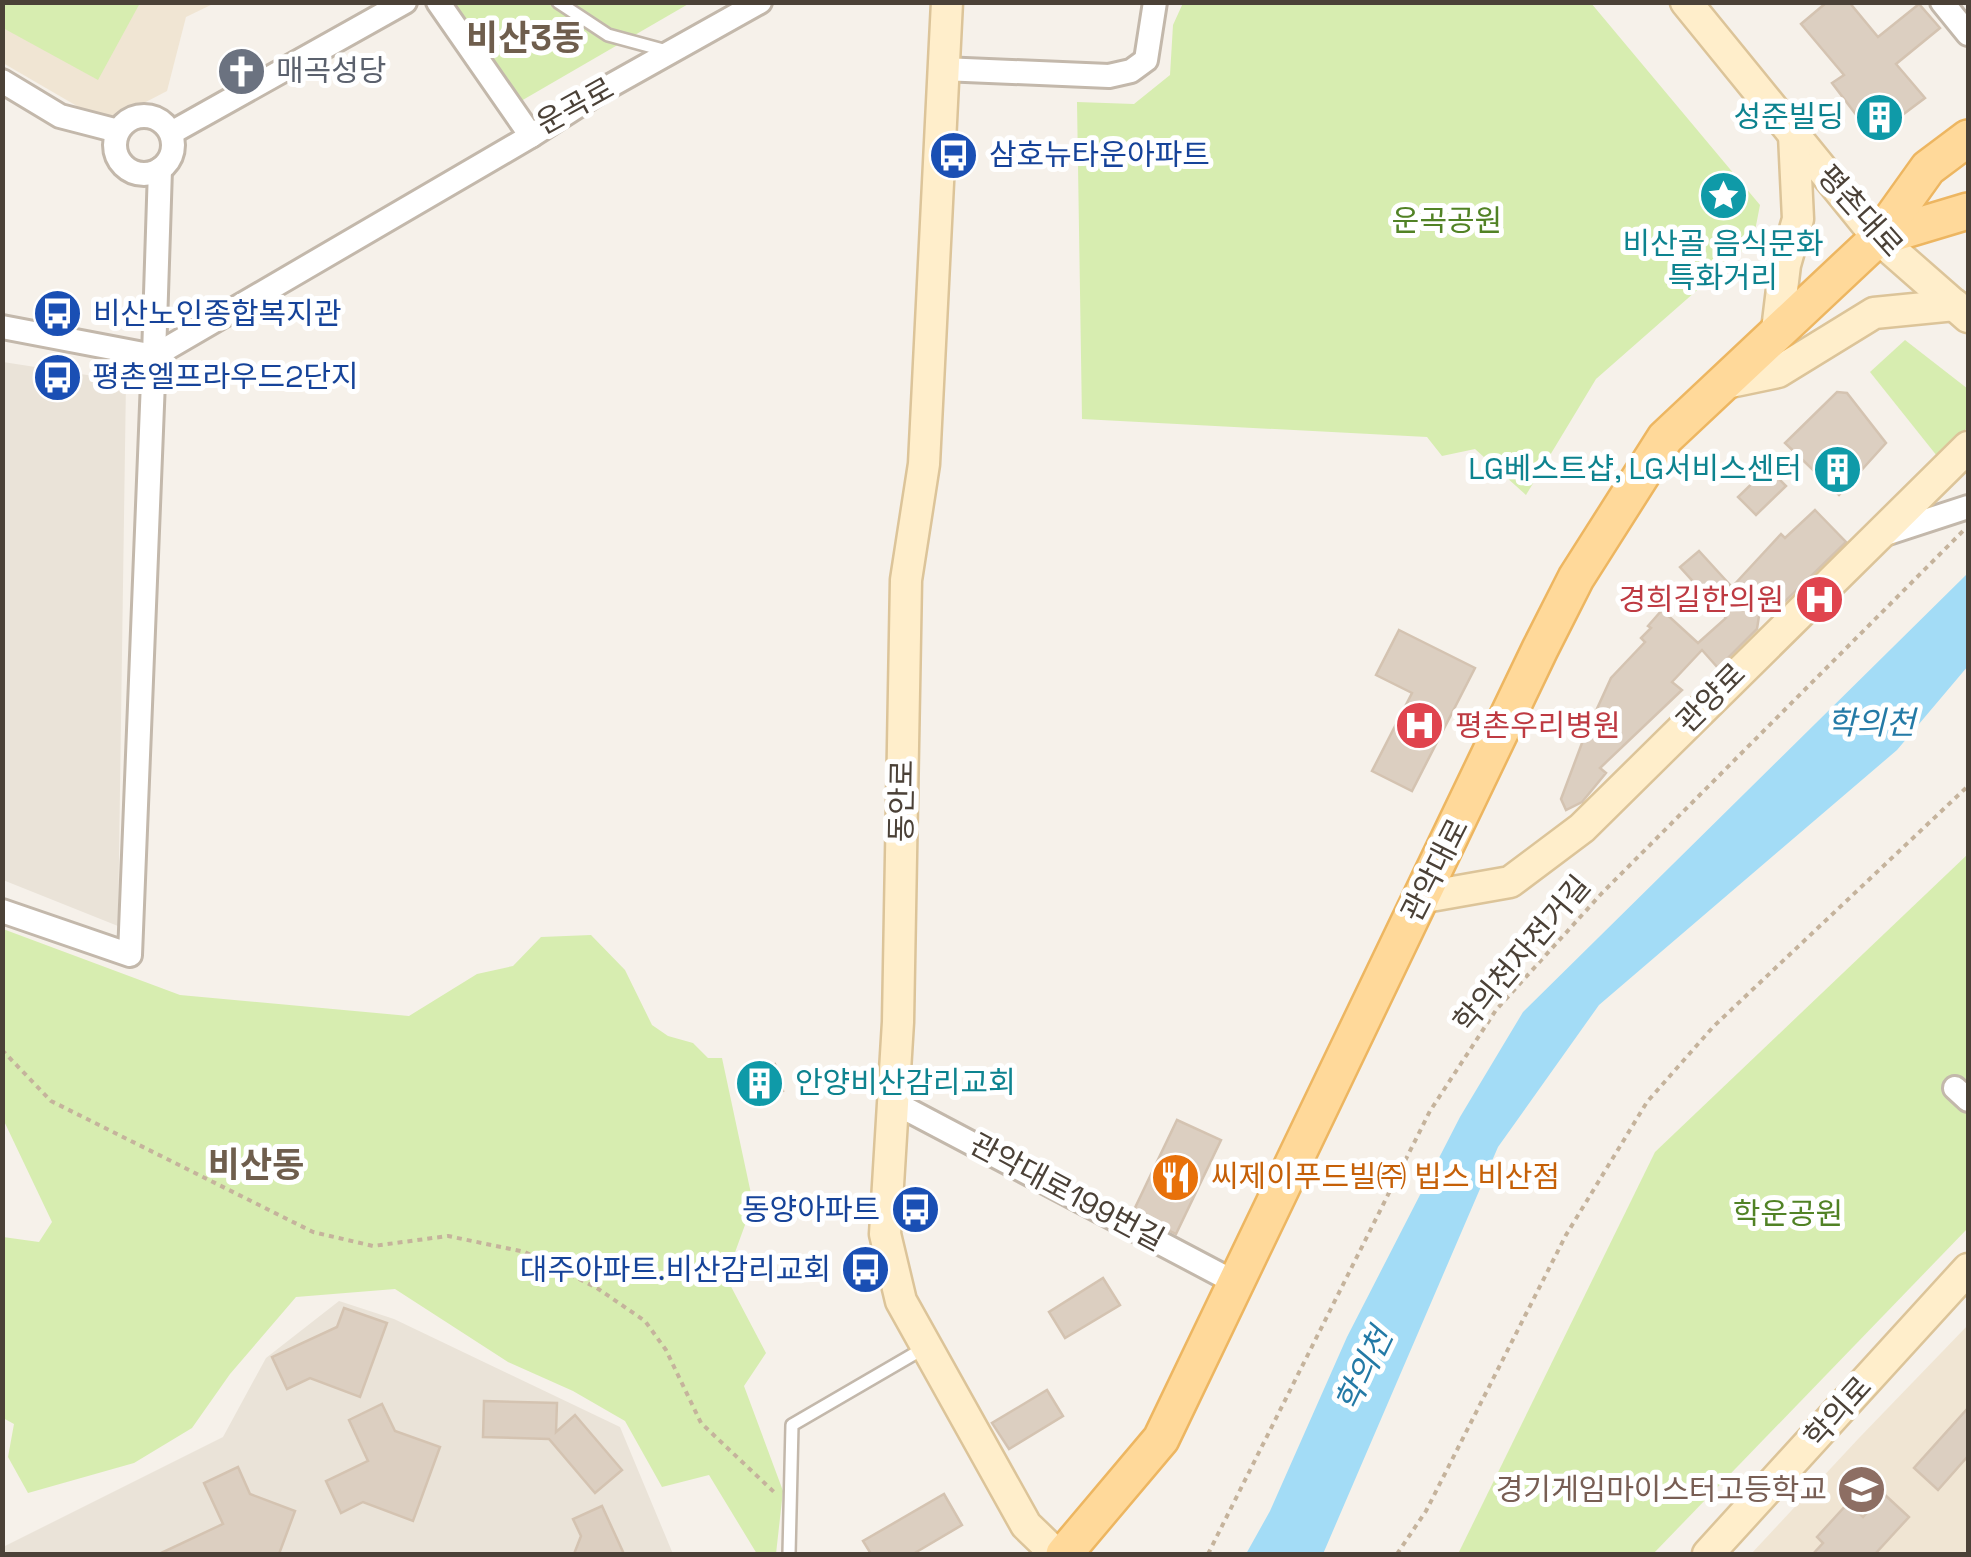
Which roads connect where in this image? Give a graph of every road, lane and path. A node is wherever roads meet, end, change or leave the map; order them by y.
1 (405, 2) edge
2 (438, 2) edge
3 (558, 2) edge
4 (760, 2) edge
5 (947, 2) edge
6 (1156, 2) edge
7 (1686, 2) edge
8 (1942, 2) edge
9 (1968, 34) edge
10 (673, 53) junction
11 (942, 69) junction
12 (2, 81) edge
13 (118, 130) junction
14 (171, 133) junction
15 (1794, 135) junction
16 (531, 136) junction
17 (1968, 138) edge
18 (160, 169) junction
19 (1968, 211) edge
20 (1878, 238) junction
21 (1962, 311) edge
22 (2, 327) edge
23 (1777, 330) junction
24 (154, 356) junction
25 (1721, 384) junction
26 (1968, 448) edge
27 (1968, 507) edge
28 (1968, 528) edge
29 (1876, 538) junction
30 (1968, 786) edge
31 (1424, 896) junction
32 (2, 910) edge
33 (2, 1050) edge
34 (895, 1103) junction
35 (1968, 1269) edge
36 (1238, 1284) junction
37 (926, 1347) junction
38 (790, 1505) junction
39 (789, 1554) edge
40 (1056, 1554) edge
41 (1064, 1554) edge
42 (1208, 1554) edge
43 (1398, 1554) edge
44 (1708, 1554) edge

1 - 14 street
2 - 16 street, 운곡로
3 - 10 lane
4 - 10 street, 운곡로
5 - 11 street, 동안로
6 - 11 street
7 - 15 street, 평촌대로
8 - 9 street
10 - 16 street, 운곡로
11 - 34 street, 동안로
12 - 13 street
13 - 14 street
13 - 18 street
14 - 18 street
15 - 20 street, 평촌대로
15 - 23 street
16 - 24 street
17 - 20 main road, 관악대로
18 - 24 street
19 - 20 main road, 관악대로
20 - 21 street, 평촌대로
20 - 23 main road, 관악대로
21 - 25 street
22 - 24 street
23 - 25 main road, 관악대로
24 - 32 street
25 - 31 main road, 관악대로
26 - 29 street, 관양로
27 - 29 street
28 - 42 path, 학의천자전거길
29 - 31 street, 관양로
30 - 43 path
31 - 36 main road, 관악대로
33 - 38 path
34 - 36 street, 관악대로199번길
34 - 37 street, 동안로
35 - 44 street, 학의로
36 - 41 main road, 관악대로
37 - 38 lane
37 - 40 street, 동안로
38 - 39 lane

